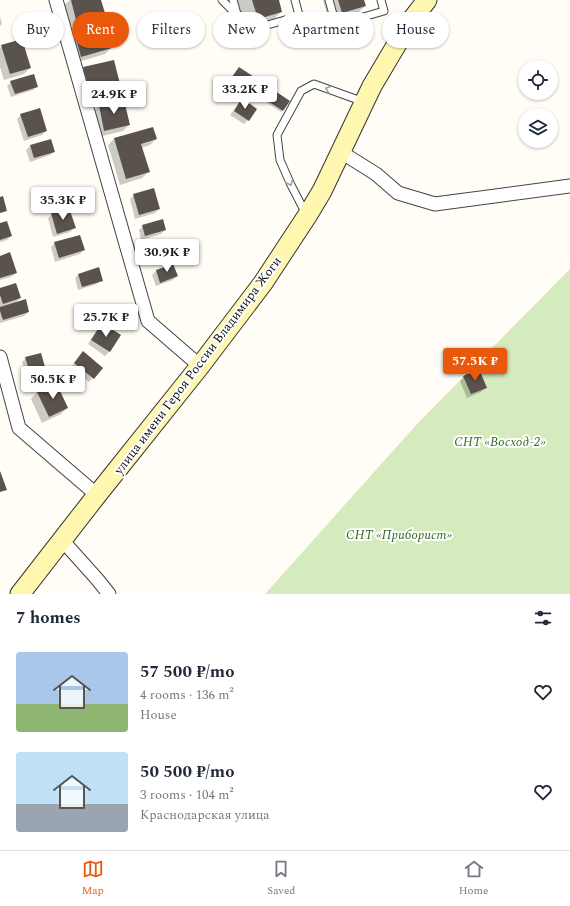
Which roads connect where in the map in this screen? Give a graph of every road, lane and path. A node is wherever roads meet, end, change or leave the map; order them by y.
1 (56, 0) edge
2 (222, 0) edge
3 (233, 0) edge
4 (295, 0) edge
5 (329, 0) edge
6 (381, 0) edge
7 (427, 0) edge
8 (235, 12) edge
9 (236, 12) edge
10 (298, 12) edge
11 (332, 12) edge
12 (374, 14) edge
13 (364, 102) junction
14 (341, 152) junction
15 (570, 186) edge
16 (307, 216) junction
17 (0, 357) edge
18 (200, 366) junction
19 (97, 495) junction
20 (62, 540) junction
21 (20, 594) edge
22 (109, 594) edge

1 - 18 street
2 - 8 lane
3 - 9 lane
4 - 10 lane
5 - 11 lane
6 - 12 lane
7 - 13 main road, улица имени Героя России Владимира Жоги
13 - 14 main road, улица имени Героя России Владимира Жоги
13 -> 16 lane
14 - 15 street
14 - 16 main road, улица имени Героя России Владимира Жоги
16 - 18 main road, улица имени Героя России Владимира Жоги
17 - 19 street
18 - 19 main road, улица имени Героя России Владимира Жоги
19 - 20 main road, улица имени Героя России Владимира Жоги
20 - 21 main road, улица имени Героя России Владимира Жоги
20 - 22 street

